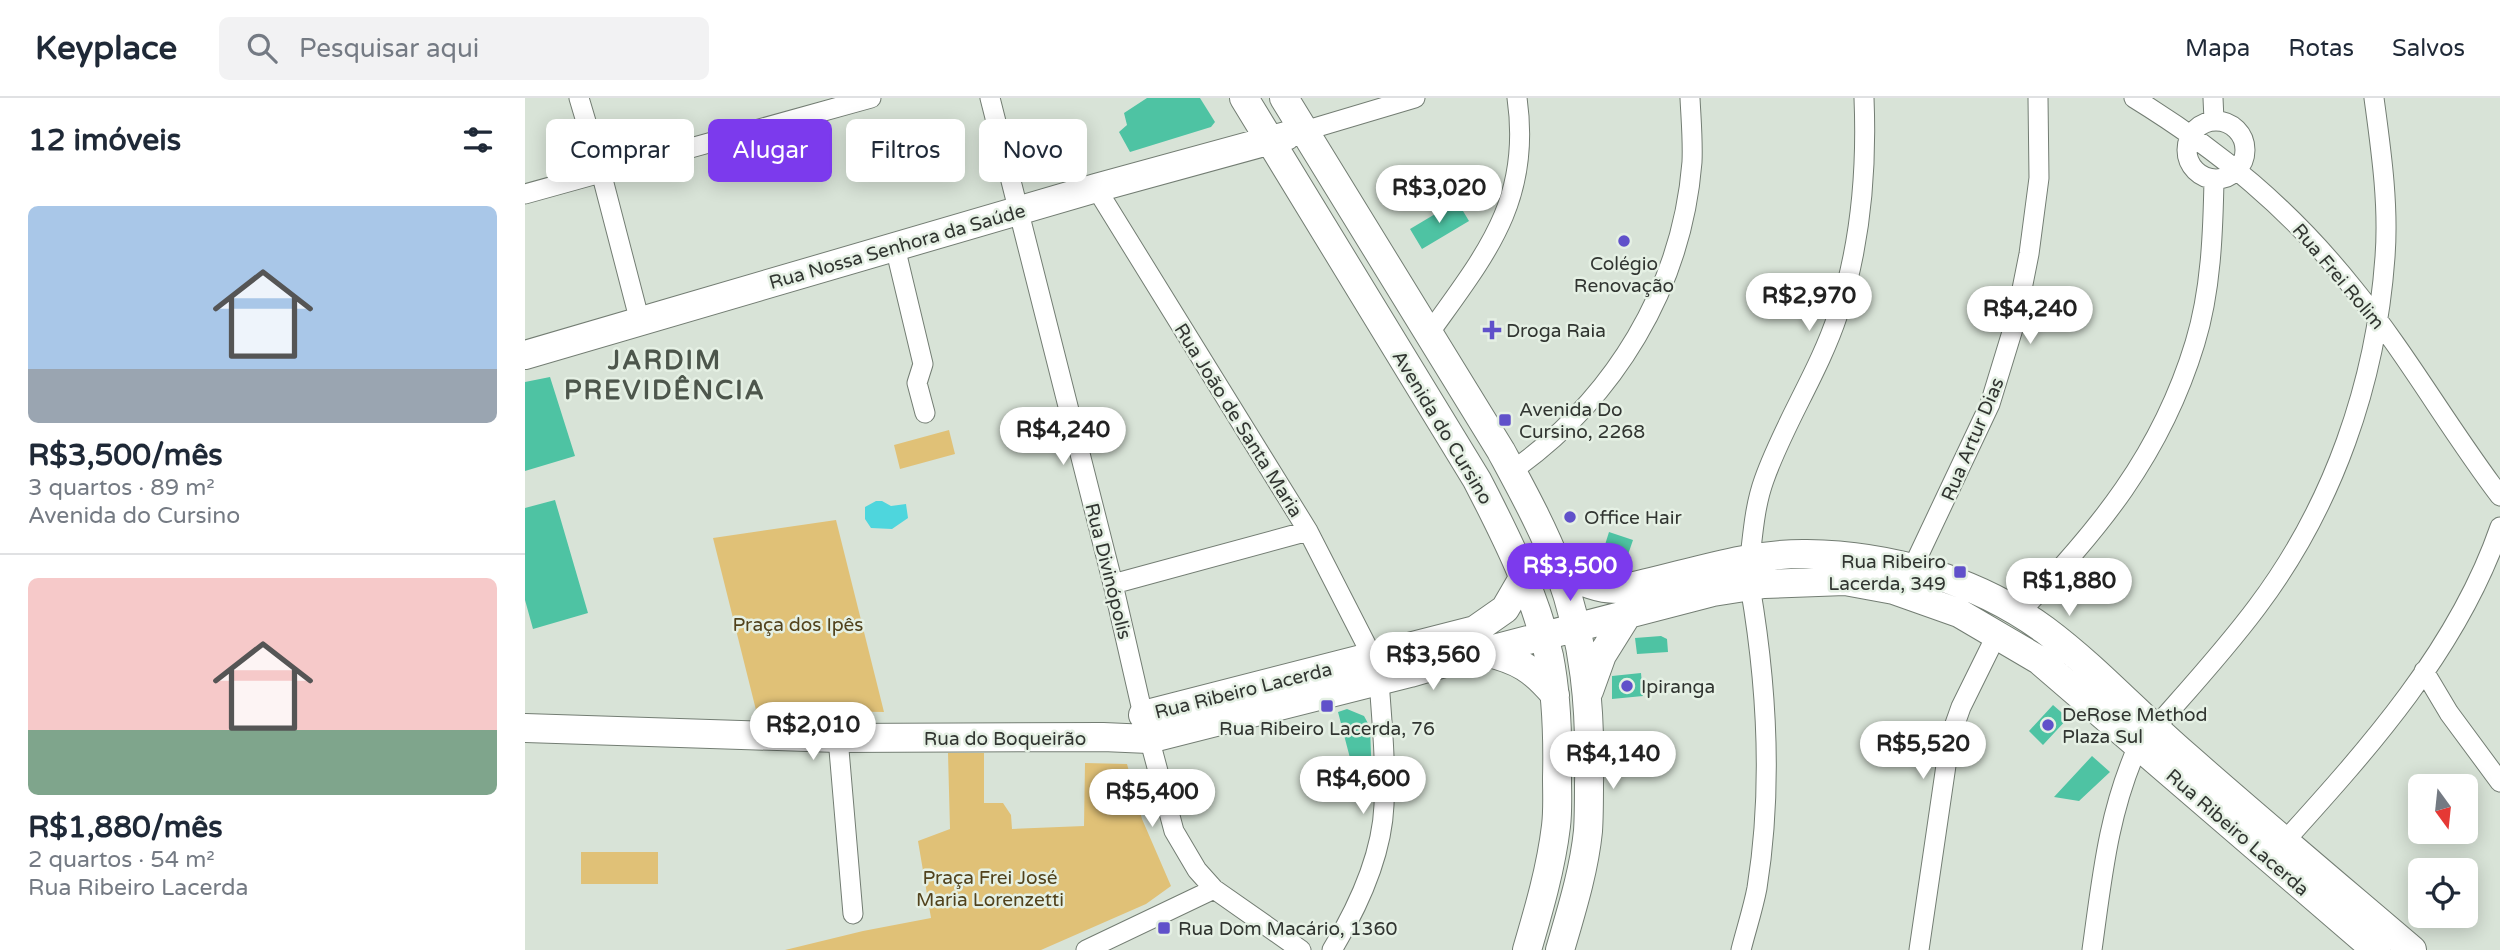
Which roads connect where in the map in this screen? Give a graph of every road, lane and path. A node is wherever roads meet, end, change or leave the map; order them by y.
1 (579, 98) edge
2 (871, 98) edge
3 (990, 98) edge
4 (1244, 98) edge
5 (1284, 98) edge
6 (1416, 98) edge
7 (1517, 98) edge
8 (1690, 98) edge
9 (1864, 98) edge
10 (2038, 98) edge
11 (2134, 98) edge
12 (2214, 98) edge
13 (2374, 98) edge
14 (585, 119) edge
15 (2214, 120) junction
16 (1304, 131) junction
17 (2191, 133) junction
18 (1271, 141) junction
19 (694, 147) edge
20 (2238, 169) junction
21 (2214, 179) junction
22 (566, 182) edge
23 (604, 182) edge
24 (1096, 188) junction
25 (525, 194) edge
26 (1019, 211) junction
27 (895, 247) junction
28 (640, 322) junction
29 (2378, 322) junction
30 (1428, 335) junction
31 (525, 355) edge
32 (925, 413) dead end
33 (1512, 471) junction
34 (2500, 496) edge
35 (2500, 527) edge
36 (1308, 531) junction
37 (1913, 567) junction
38 (1559, 570) junction
39 (1750, 572) junction
40 (1523, 578) junction
41 (1113, 584) junction
42 (2019, 613) junction
43 (1627, 615) junction
44 (1539, 625) junction
45 (1577, 628) junction
46 (1997, 634) junction
47 (1478, 653) junction
48 (1376, 669) junction
49 (2424, 671) junction
50 (1588, 694) junction
51 (1555, 695) junction
52 (1146, 727) junction
53 (525, 728) edge
54 (838, 738) junction
55 (2146, 738) junction
56 (2500, 782) edge
57 (2284, 842) junction
58 (1214, 889) junction
59 (853, 914) dead end
60 (2351, 941) edge
61 (1086, 950) edge
62 (1301, 950) edge
63 (1332, 950) edge
64 (1527, 950) edge
65 (1560, 950) edge
66 (1741, 950) edge
67 (1919, 950) edge
68 (2092, 950) edge
69 (2376, 950) edge
70 (2412, 950) edge

1 - 14 street
2 - 19 street
3 - 26 street, Rua Divinópolis
4 - 18 street, Avenida do Cursino
5 - 16 street, Avenida do Cursino
6 - 16 street
7 - 30 street
8 - 33 street
9 - 39 street
10 - 37 street, Rua Artur Dias
11 - 17 street, Rua Frei Rolim
12 - 15 street
13 - 29 street
15 - 17 street
15 - 20 street
16 - 18 street
16 - 30 street, Avenida do Cursino
17 - 20 street, Rua Frei Rolim
17 - 21 street
18 - 24 street, Rua Nossa Senhora da Saúde
18 - 40 street, Avenida do Cursino
20 - 21 street
20 - 29 street, Rua Frei Rolim
21 - 42 street
22 - 25 street
23 - 28 street
24 - 26 street, Rua Nossa Senhora da Saúde
24 - 36 street, Rua João de Santa Maria
26 - 27 street, Rua Nossa Senhora da Saúde
26 - 41 street, Rua Divinópolis
27 - 28 street, Rua Nossa Senhora da Saúde
27 - 32 street
28 - 31 street, Rua Nossa Senhora da Saúde
29 - 34 street, Rua Frei Rolim
29 - 55 street
30 - 33 street, Avenida do Cursino
33 - 38 street, Avenida do Cursino
35 - 49 street
36 - 41 street
36 - 48 street, Rua João de Santa Maria
37 - 39 street, Rua Ribeiro Lacerda
37 - 42 street, Rua Ribeiro Lacerda
38 - 39 street, Rua Ribeiro Lacerda
38 - 44 street
38 - 45 street, Avenida do Cursino
39 - 43 street, Rua Ribeiro Lacerda
39 - 46 street, Rua Ribeiro Lacerda
39 - 66 street
40 - 44 street, Avenida do Cursino
40 - 48 street, Rua Ribeiro Lacerda
41 - 52 street, Rua Divinópolis
42 - 55 street, Rua Ribeiro Lacerda
43 - 45 street, Rua Ribeiro Lacerda
43 - 50 street
44 - 45 street, Rua Ribeiro Lacerda
44 - 47 street, Rua Ribeiro Lacerda
44 - 51 street, Avenida do Cursino
45 - 50 street, Avenida do Cursino
46 - 55 street, Rua Ribeiro Lacerda
46 - 67 street
47 - 48 street, Rua Ribeiro Lacerda
47 - 51 street
48 - 52 street, Rua Ribeiro Lacerda
48 - 63 street, Rua João de Santa Maria
49 - 56 street
49 - 57 street
50 - 65 street, Avenida do Cursino
51 - 64 street, Avenida do Cursino
52 - 54 street, Rua do Boqueirão
52 - 58 street, Rua Divinópolis
53 - 54 street, Rua do Boqueirão
54 - 59 street
55 - 57 street, Rua Ribeiro Lacerda
55 - 60 street, Rua Ribeiro Lacerda
55 - 68 street
57 - 70 street, Rua Ribeiro Lacerda
58 - 61 street
58 - 62 street, Rua Divinópolis
60 - 69 street, Rua Ribeiro Lacerda

